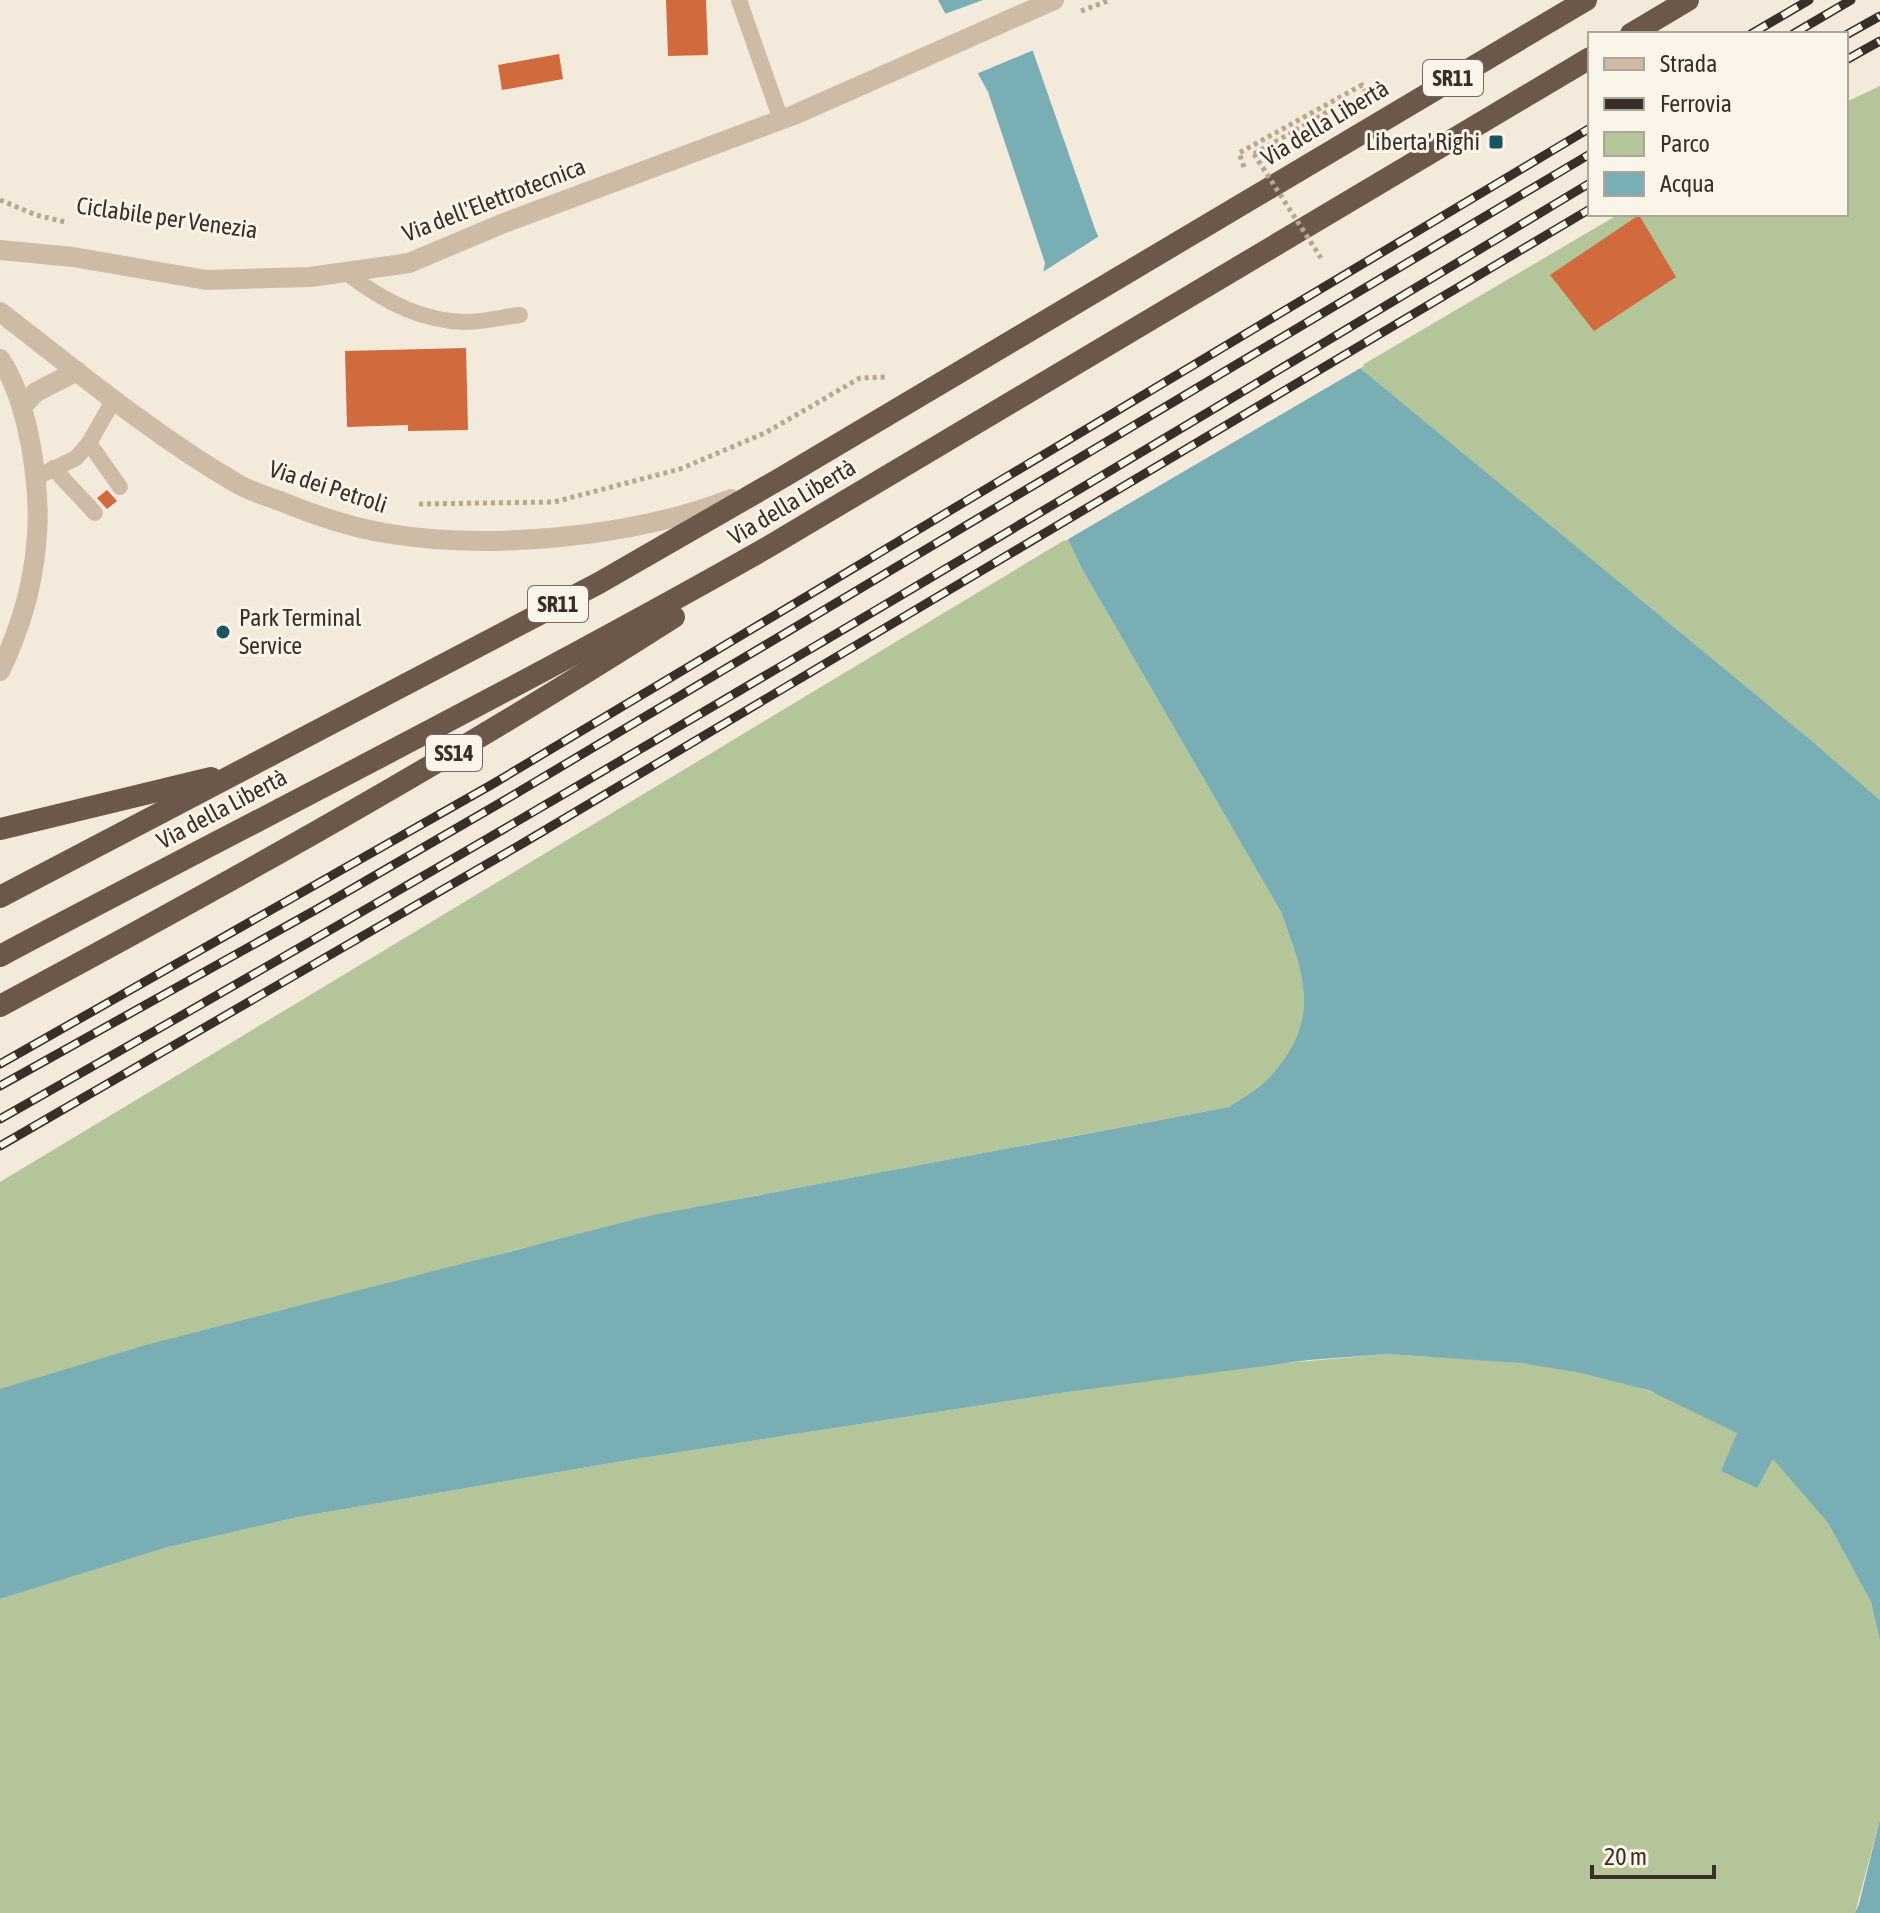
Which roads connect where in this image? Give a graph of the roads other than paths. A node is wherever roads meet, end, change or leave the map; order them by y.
1 (739, 0) edge
2 (1054, 0) edge
3 (1586, 0) edge
4 (1688, 0) edge
5 (1634, 32) edge
6 (1588, 59) edge
7 (781, 120) junction
8 (0, 250) edge
9 (347, 273) junction
10 (0, 312) edge
11 (520, 315) dead end
12 (0, 359) edge
13 (77, 371) junction
14 (113, 401) junction
15 (22, 407) junction
16 (89, 443) junction
17 (44, 473) junction
18 (892, 473) junction
19 (783, 477) junction
20 (120, 487) dead end
21 (95, 513) dead end
22 (0, 671) edge
23 (247, 769) junction
24 (0, 829) edge
25 (0, 897) edge
26 (0, 956) edge
27 (0, 1006) edge

1 - 7 lane
2 - 7 street, Via dell'Elettrotecnica
3 - 19 highway, Via della Libertà / SR11
4 - 5 highway
6 - 18 highway, Via della Libertà / SR11
7 - 9 street, Via dell'Elettrotecnica
8 - 9 street, Via dell'Elettrotecnica
9 - 11 lane
10 - 13 street, Via dei Petroli
12 - 15 street
13 - 14 street, Via dei Petroli
13 - 15 street
14 - 16 lane
14 - 19 street, Via dei Petroli
15 - 17 street
16 - 17 lane
16 - 20 lane
17 - 21 lane
17 - 22 street
18 - 26 highway, Via della Libertà / SR11
18 - 27 highway, SS14
19 - 23 highway, Via della Libertà / SR11
23 - 24 highway
23 - 25 highway, Via della Libertà / SR11

